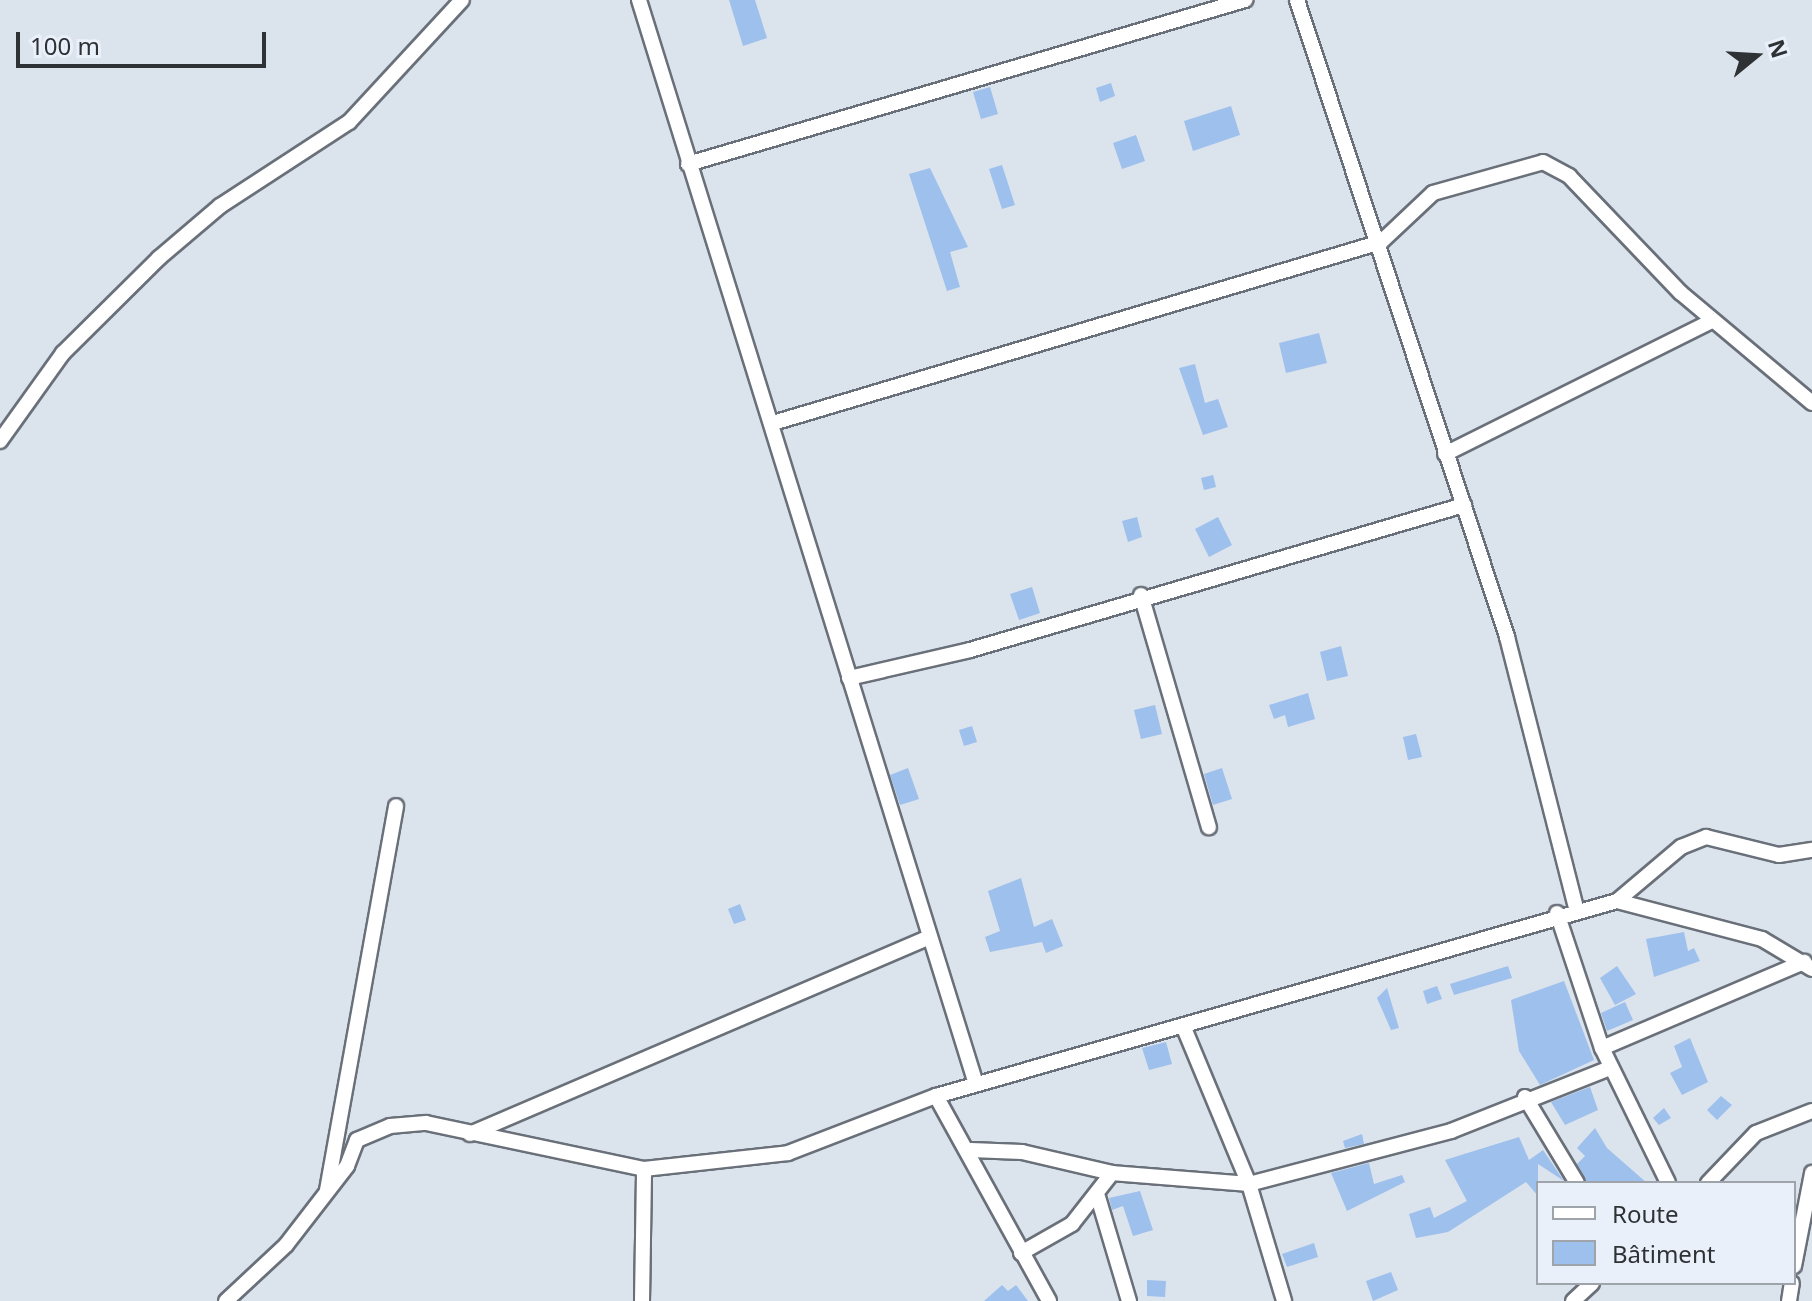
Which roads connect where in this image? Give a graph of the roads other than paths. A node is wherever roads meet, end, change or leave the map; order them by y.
1 (462, 0) edge
2 (639, 0) edge
3 (1245, 0) edge
4 (1297, 0) edge
5 (688, 164) junction
6 (1381, 242) junction
7 (1712, 321) junction
8 (1812, 403) edge
9 (773, 423) junction
10 (0, 441) edge
11 (1445, 454) junction
12 (1464, 505) junction
13 (1141, 595) junction
14 (849, 678) junction
15 (396, 806) dead end
16 (1209, 827) dead end
17 (1812, 850) edge
18 (1617, 901) junction
19 (1576, 908) junction
20 (1557, 913) junction
21 (927, 938) junction
22 (1808, 966) edge
23 (1184, 1028) junction
24 (1602, 1048) junction
25 (1610, 1068) junction
26 (976, 1084) junction
27 (936, 1096) junction
28 (1525, 1097) junction
29 (1812, 1111) edge
30 (470, 1134) junction
31 (971, 1150) junction
32 (644, 1169) junction
33 (1112, 1173) junction
34 (1812, 1173) edge
35 (1576, 1181) edge
36 (1667, 1181) edge
37 (1710, 1181) edge
38 (1249, 1184) junction
39 (326, 1195) junction
40 (1098, 1197) junction
41 (1021, 1253) junction
42 (1796, 1256) edge
43 (1590, 1285) edge
44 (226, 1301) edge
45 (642, 1301) edge
46 (1049, 1301) edge
47 (1129, 1301) edge
48 (1284, 1301) edge
49 (1573, 1301) edge

1 - 10 street
2 - 5 street
3 - 5 street
4 - 6 street
5 - 9 street
6 - 7 street
6 - 9 street
6 - 11 street
7 - 8 street
7 - 11 street
9 - 14 street
11 - 12 street
12 - 13 street
12 - 19 street
13 - 14 street
13 - 16 street
14 - 21 street
15 - 39 street
17 - 18 street
18 - 19 street
18 - 22 street
19 - 20 street
20 - 23 street
20 - 24 street
21 - 26 street
21 - 30 street
22 - 24 street
23 - 26 street
23 - 38 street
24 - 25 street
25 - 28 street
25 - 36 street
26 - 27 street
27 - 31 street
27 - 32 street
28 - 35 street
28 - 38 street
29 - 37 street
30 - 32 street
30 - 39 street
31 - 33 street
31 - 41 street
32 - 45 street
33 - 38 street
33 - 40 street
34 - 42 street
38 - 48 street
39 - 44 street
40 - 41 street
40 - 47 street
41 - 46 street
43 - 49 street

